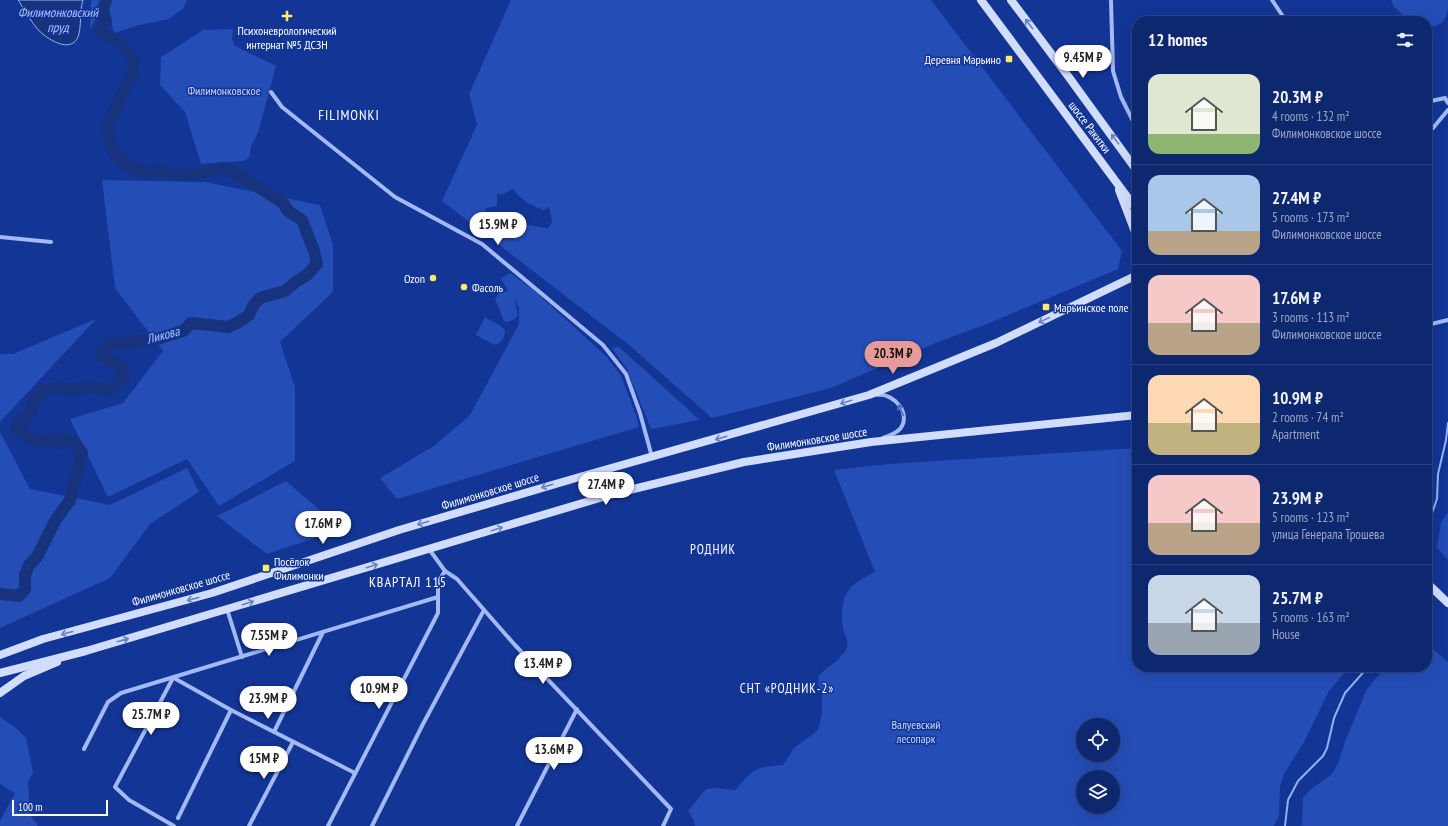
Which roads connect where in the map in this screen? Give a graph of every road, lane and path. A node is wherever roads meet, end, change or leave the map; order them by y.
1 (981, 0) edge
2 (1011, 0) edge
3 (1111, 0) edge
4 (1272, 0) edge
5 (1283, 16) edge
6 (271, 92) dead end
7 (1432, 101) edge
8 (1448, 103) edge
9 (1448, 110) edge
10 (1132, 119) edge
11 (1432, 129) edge
12 (1125, 154) junction
13 (1132, 158) edge
14 (1132, 164) edge
15 (1115, 180) junction
16 (1132, 203) edge
17 (1132, 224) edge
18 (0, 237) edge
19 (51, 242) dead end
20 (1132, 277) edge
21 (1448, 320) edge
22 (1432, 324) edge
23 (869, 395) junction
24 (1132, 415) edge
25 (871, 442) junction
26 (652, 457) junction
27 (429, 549) junction
28 (445, 570) junction
29 (1432, 588) edge
30 (438, 597) junction
31 (1448, 603) edge
32 (228, 609) junction
33 (484, 610) junction
34 (324, 632) junction
35 (86, 650) junction
36 (0, 655) edge
37 (242, 657) junction
38 (0, 673) edge
39 (174, 678) junction
40 (0, 693) edge
41 (231, 710) junction
42 (577, 710) junction
43 (274, 732) junction
44 (293, 742) junction
45 (84, 748) dead end
46 (355, 774) junction
47 (178, 818) dead end
48 (174, 826) edge
49 (249, 826) edge
50 (328, 826) edge
51 (372, 826) edge
52 (517, 826) edge
53 (663, 826) edge

1 - 15 main road, шоссе Ракитки
12 -> 2 main road
3 - 10 street
4 - 5 street
6 - 26 street
7 - 8 street
9 - 11 street
12 - 13 main road
12 - 14 main road
15 - 16 main road, шоссе Ракитки
15 - 17 main road
18 - 19 street
20 -> 23 main road, Филимонковское шоссе
21 - 22 street
25 -> 23 street
23 -> 26 main road, Филимонковское шоссе
24 - 25 main road, Филимонковское шоссе
27 -> 25 main road, Филимонковское шоссе
26 -> 36 main road, Филимонковское шоссе
27 - 28 street
32 -> 27 main road, Филимонковское шоссе
28 - 30 street
28 - 33 street
29 - 31 main road
30 - 34 street
30 - 46 street
35 -> 32 main road, Филимонковское шоссе
32 - 37 street
33 - 42 street
33 - 51 street
34 - 37 street
34 - 43 street
35 - 38 main road, Филимонковское шоссе
35 - 40 main road
37 - 39 street
39 - 41 street
39 - 45 street
39 - 48 street
41 - 43 street
41 - 47 street
42 - 52 street
42 - 53 street
43 - 44 street
44 - 46 street
44 - 49 street
46 - 50 street

